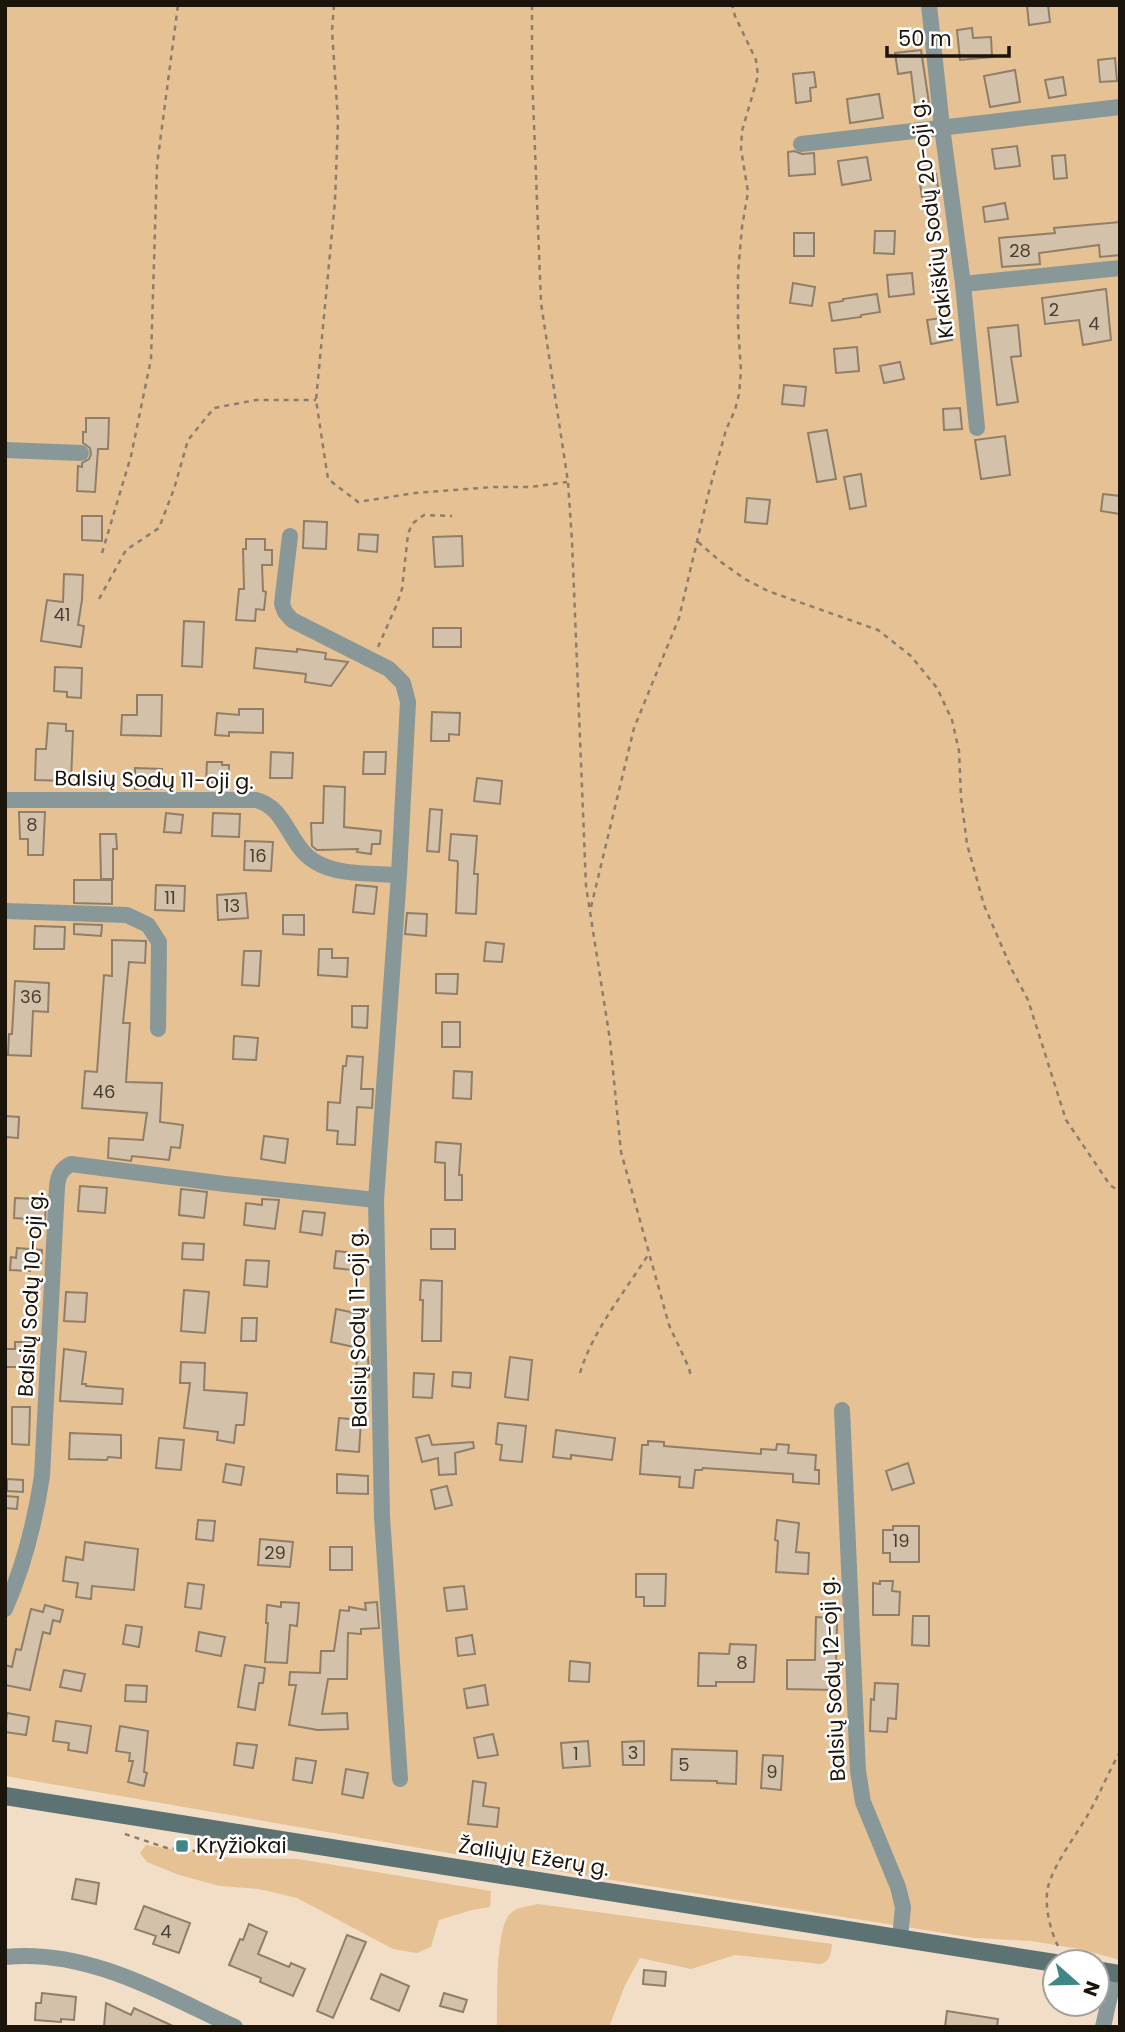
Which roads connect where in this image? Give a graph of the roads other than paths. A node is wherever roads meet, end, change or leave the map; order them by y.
1 (929, 5) edge
2 (1120, 107) edge
3 (942, 127) junction
4 (801, 144) dead end
5 (1120, 268) edge
6 (963, 284) junction
7 (977, 428) dead end
8 (5, 450) edge
9 (81, 453) dead end
10 (290, 536) dead end
11 (5, 800) edge
12 (399, 875) junction
13 (5, 911) edge
14 (158, 1029) dead end
15 (376, 1200) junction
16 (842, 1410) dead end
17 (5, 1609) edge
18 (400, 1779) dead end
19 (5, 1796) edge
20 (900, 1938) junction
21 (1041, 1956) edge
22 (5, 1957) edge
23 (235, 2027) edge

1 - 3 street, Krakiškių Sodų 20-oji g.
2 - 3 street
3 - 4 street
3 - 6 street, Krakiškių Sodų 20-oji g.
5 - 6 street
6 - 7 street, Krakiškių Sodų 20-oji g.
8 - 9 street
10 - 12 street, Balsių Sodų 11-oji g.
11 - 12 street, Balsių Sodų 11-oji g.
12 - 15 street, Balsių Sodų 11-oji g.
13 - 14 street
15 - 17 street, Balsių Sodų 10-oji g.
15 - 18 street, Balsių Sodų 11-oji g.
16 - 20 street, Balsių Sodų 12-oji g.
19 - 20 main road, Žaliųjų Ežerų g.
20 - 21 main road, Žaliųjų Ežerų g.
22 - 23 street

